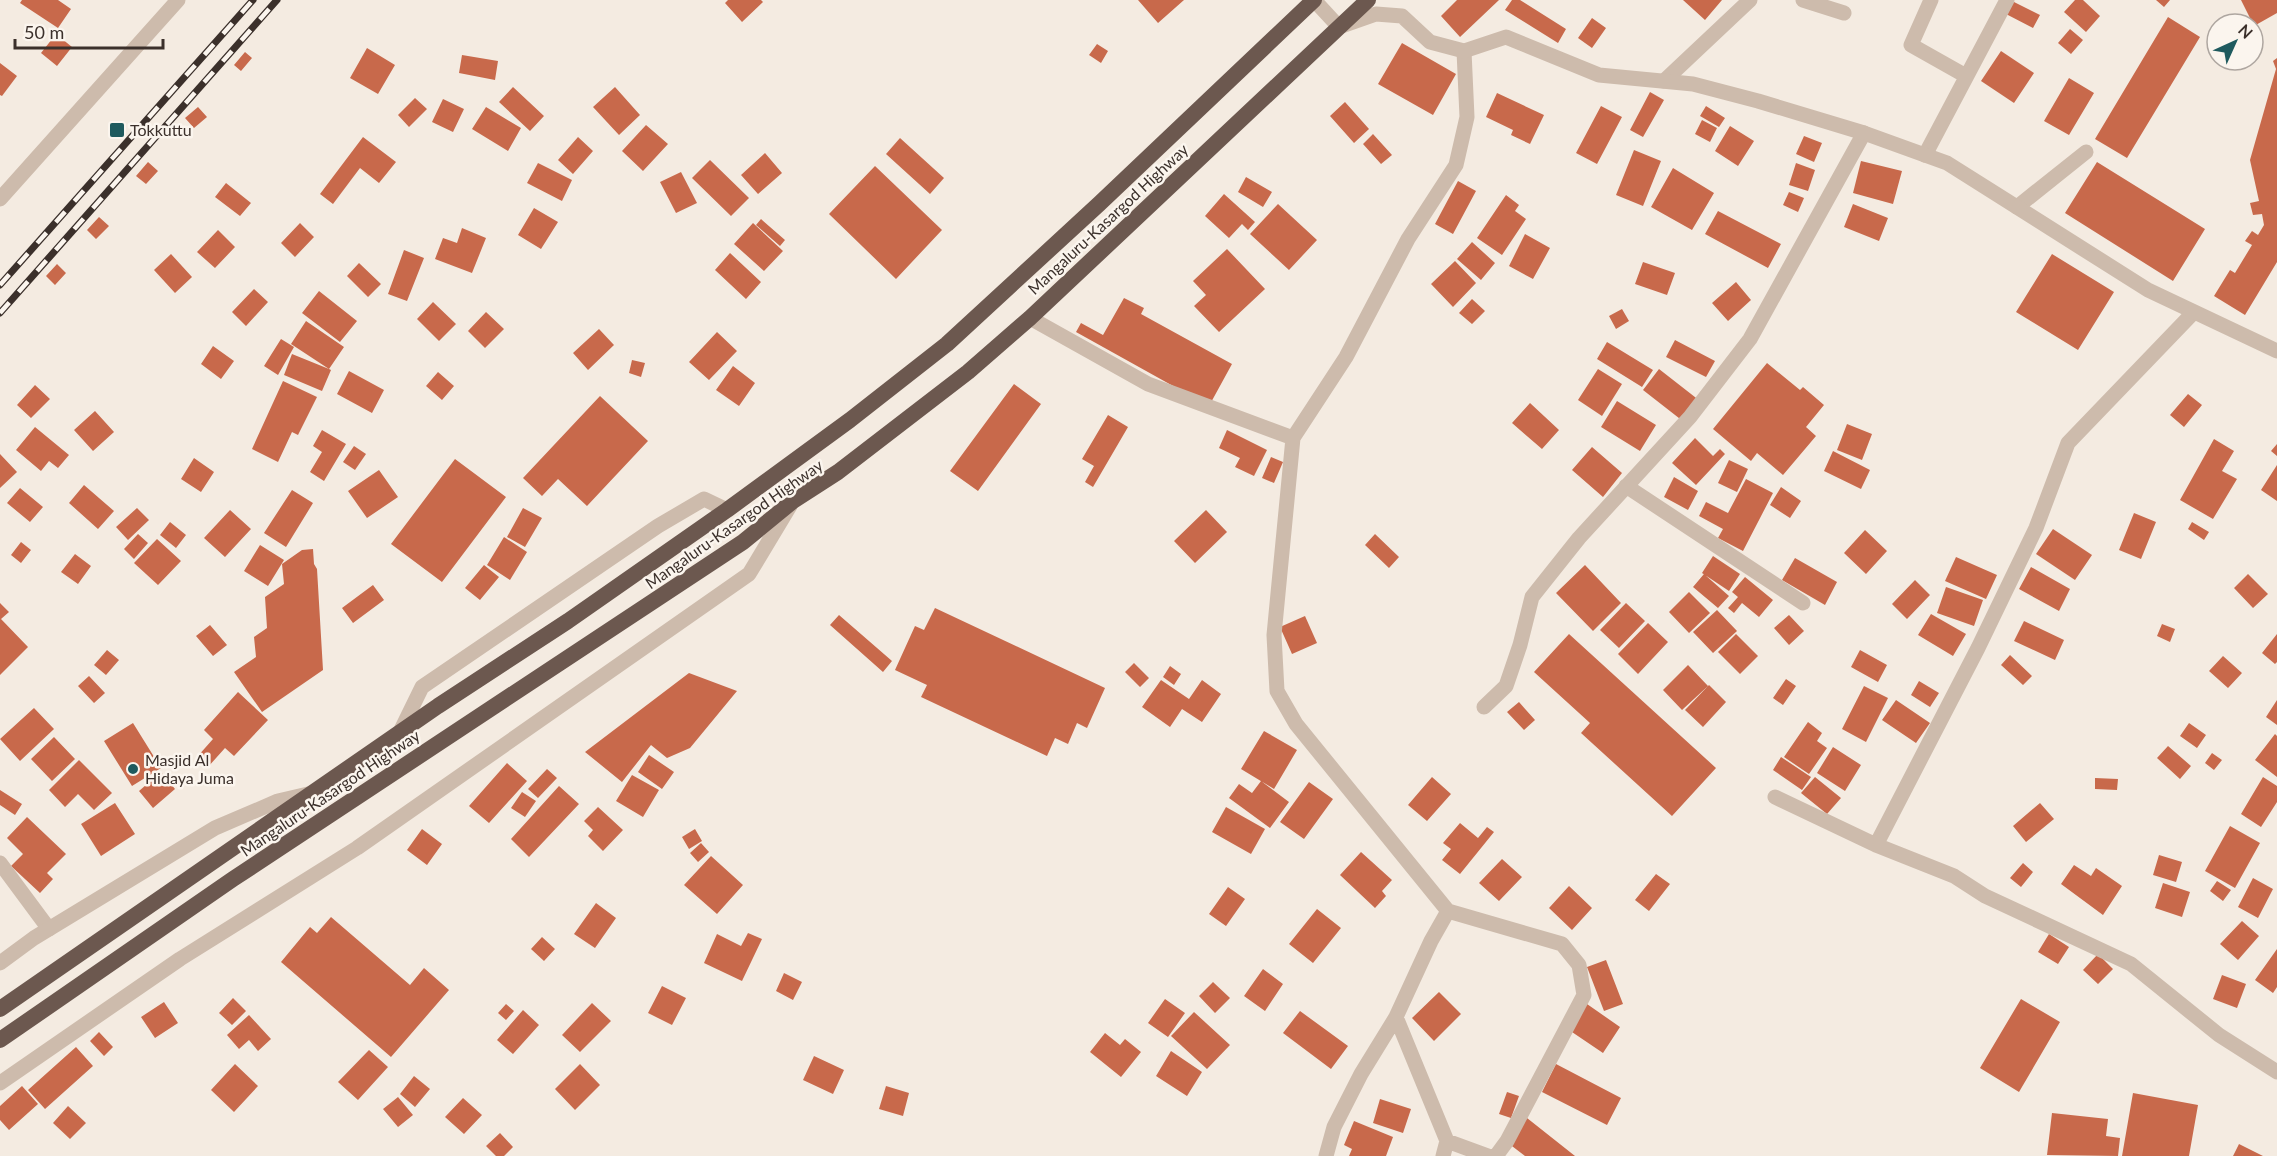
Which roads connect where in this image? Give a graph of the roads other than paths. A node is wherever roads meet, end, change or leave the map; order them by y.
1 (178, 0) edge
2 (1314, 0) edge
3 (1368, 0) edge
4 (1750, 0) edge
5 (1803, 0) edge
6 (1931, 0) edge
7 (2007, 0) edge
8 (1844, 14) dead end
9 (1339, 27) junction
10 (1464, 51) junction
11 (1966, 76) junction
12 (1664, 81) junction
13 (1864, 133) junction
14 (2086, 152) dead end
15 (1925, 155) junction
16 (0, 199) edge
17 (2017, 207) junction
18 (2193, 314) junction
19 (1030, 318) junction
20 (2277, 351) edge
21 (1293, 438) junction
22 (1626, 486) junction
23 (793, 501) junction
24 (727, 510) junction
25 (1803, 603) dead end
26 (1484, 707) dead end
27 (399, 734) junction
28 (316, 792) junction
29 (1775, 797) dead end
30 (1876, 845) junction
31 (0, 863) edge
32 (1448, 911) junction
33 (49, 929) junction
34 (0, 963) edge
35 (0, 1009) edge
36 (1396, 1017) junction
37 (0, 1040) edge
38 (2277, 1072) edge
39 (0, 1083) edge
40 (1445, 1149) edge
41 (1326, 1156) edge
42 (1488, 1156) edge
43 (1496, 1156) edge

1 - 16 street
2 - 9 street
2 - 24 highway, Mangaluru-Kasargod Highway
3 - 9 highway, Mangaluru-Kasargod Highway
4 - 12 street
5 - 8 street
6 - 11 street
7 - 11 street
9 - 10 street
9 - 19 highway, Mangaluru-Kasargod Highway
10 - 12 street
10 - 21 street
11 - 15 street
12 - 13 street
13 - 15 street
13 - 22 street
14 - 17 street
15 - 17 street
17 - 18 street
18 - 20 street
18 - 30 street
19 - 21 street
19 - 23 highway, Mangaluru-Kasargod Highway
21 - 32 street
22 - 25 street
22 - 26 street
23 - 37 highway, Mangaluru-Kasargod Highway
23 - 39 street
24 - 27 highway, Mangaluru-Kasargod Highway
24 - 27 street
27 - 28 highway, Mangaluru-Kasargod Highway
28 - 33 street
28 - 35 highway, Mangaluru-Kasargod Highway
29 - 30 street
30 - 38 street
31 - 33 street
32 - 36 street
32 - 43 street
33 - 34 street
36 - 40 street
36 - 41 street
40 - 42 street

